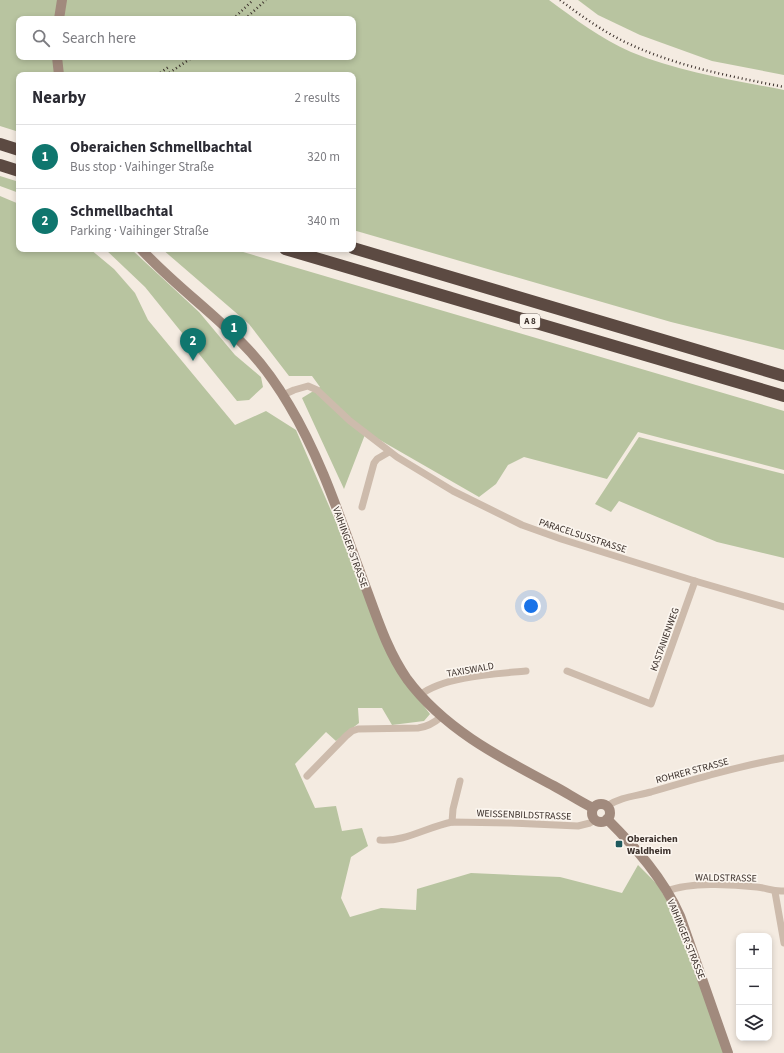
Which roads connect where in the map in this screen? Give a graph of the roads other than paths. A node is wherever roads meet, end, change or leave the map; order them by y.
1 (62, 0) edge
2 (59, 16) edge
3 (57, 60) edge
4 (59, 72) edge
5 (0, 144) edge
6 (16, 149) edge
7 (0, 165) edge
8 (16, 170) edge
9 (356, 249) edge
10 (144, 252) edge
11 (295, 252) edge
12 (784, 376) edge
13 (283, 395) junction
14 (784, 396) edge
15 (389, 452) junction
16 (362, 507) dead end
17 (695, 581) junction
18 (784, 606) edge
19 (526, 671) dead end
20 (567, 671) dead end
21 (420, 695) junction
22 (441, 717) junction
23 (784, 758) edge
24 (307, 776) dead end
25 (460, 781) dead end
26 (607, 806) junction
27 (593, 808) junction
28 (607, 819) junction
29 (594, 820) junction
30 (452, 822) junction
31 (380, 840) dead end
32 (667, 891) junction
33 (784, 891) edge
34 (775, 892) junction
35 (784, 943) edge
36 (728, 1053) edge

1 - 2 main road
3 - 4 main road
5 - 6 highway
7 - 8 highway
9 - 12 highway, A 8
10 - 13 main road, VAIHINGER STRASSE
11 - 14 highway, A 8
13 - 15 street, PARACELSUSSTRASSE
13 - 21 main road, VAIHINGER STRASSE
15 - 16 street
15 - 17 street, PARACELSUSSTRASSE
17 - 18 street, PARACELSUSSTRASSE
17 - 20 street, KASTANIENWEG
19 - 21 street, TAXISWALD
21 - 22 main road, VAIHINGER STRASSE
22 - 24 street
22 - 27 main road, VAIHINGER STRASSE
23 - 26 street, ROHRER STRASSE
25 - 30 street
26 - 27 main road
26 - 28 main road
27 - 29 main road
28 - 29 main road
28 - 32 main road, VAIHINGER STRASSE
29 - 30 street, WEISSENBILDSTRASSE
30 - 31 street, WEISSENBILDSTRASSE
32 - 34 street, WALDSTRASSE
32 - 36 main road, VAIHINGER STRASSE
33 - 34 street, WALDSTRASSE
34 - 35 street

